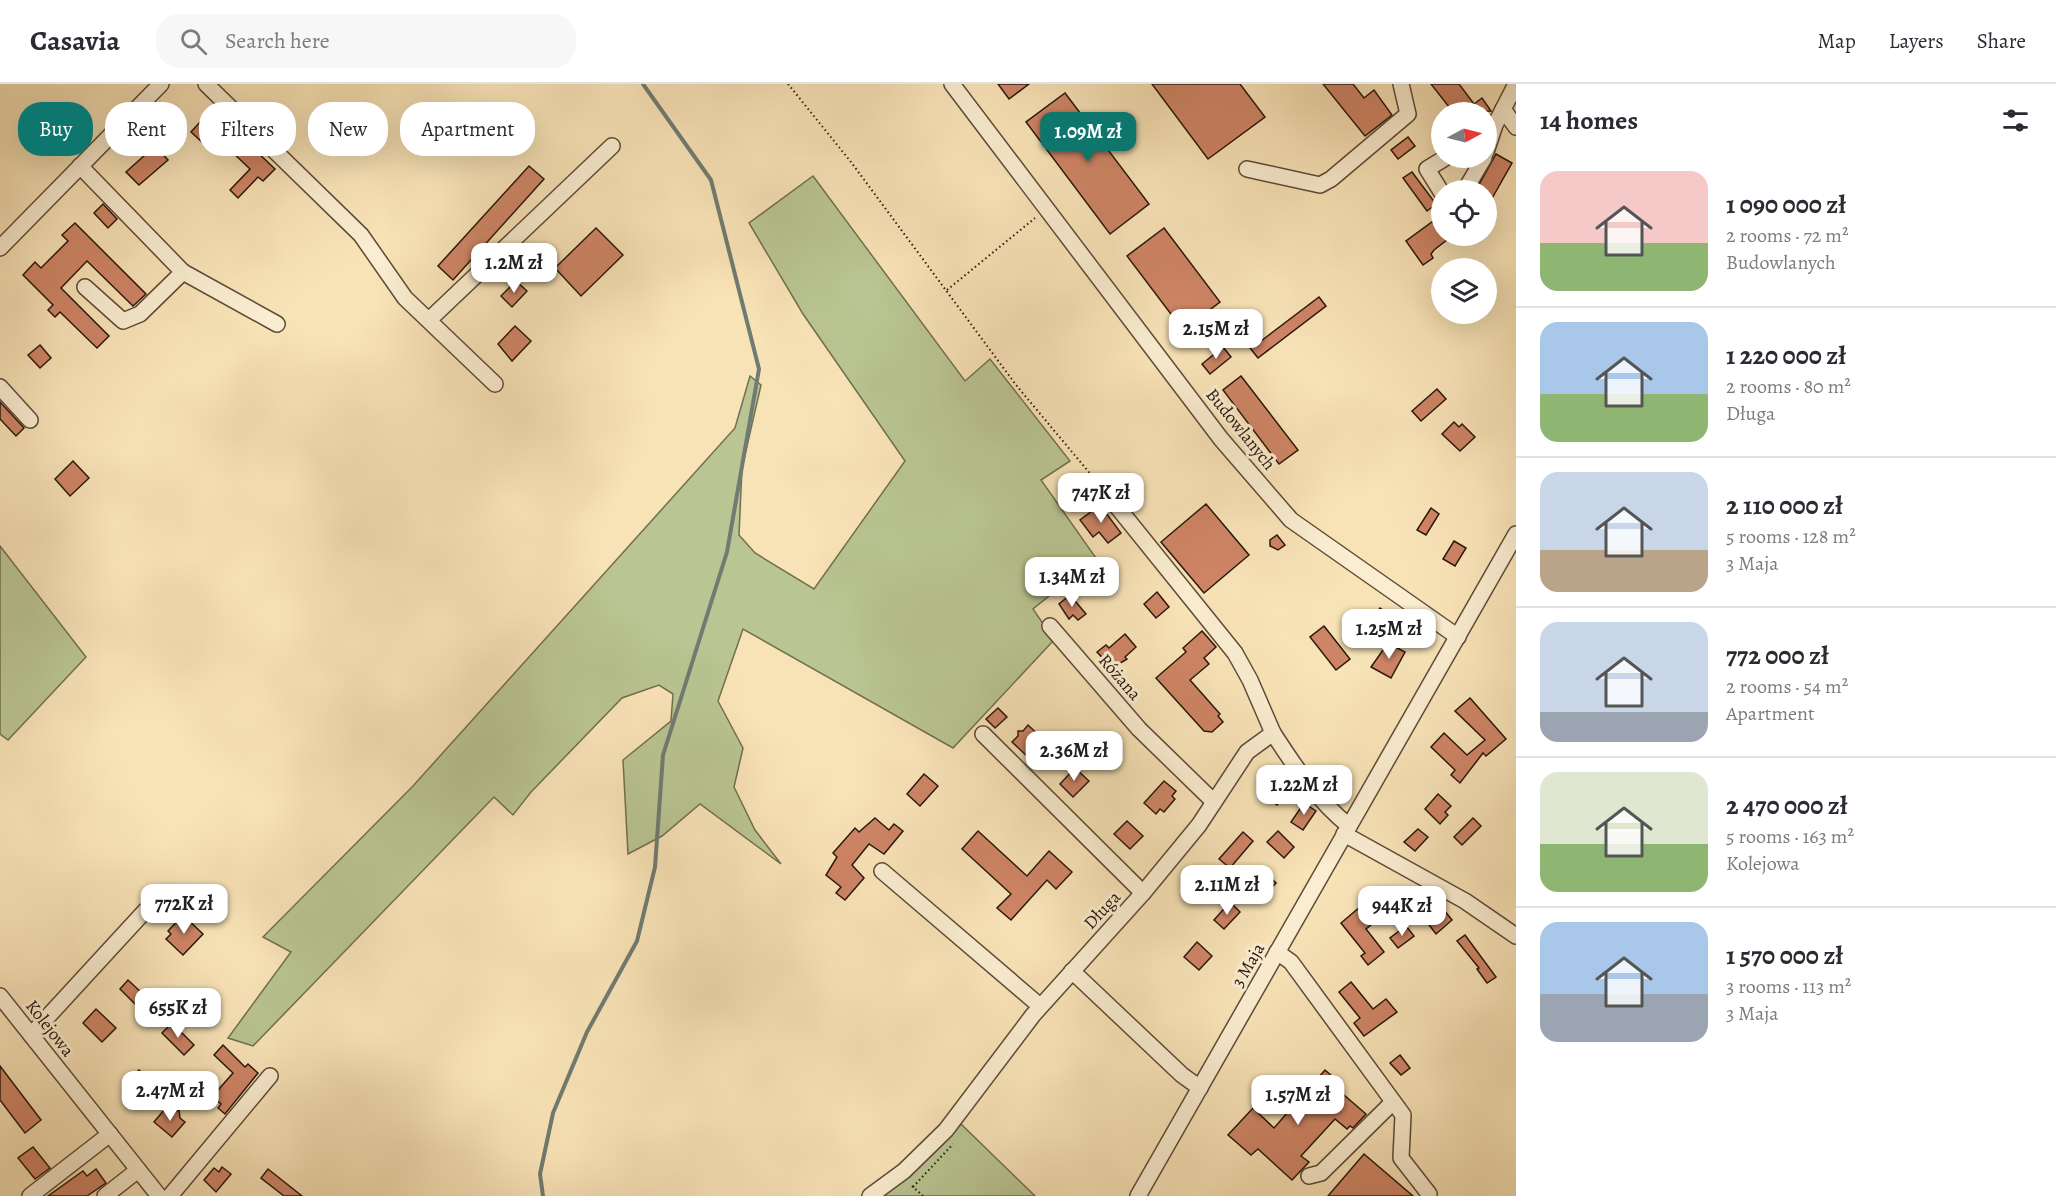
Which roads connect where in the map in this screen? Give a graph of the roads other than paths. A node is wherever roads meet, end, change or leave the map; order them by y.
1 (161, 84) edge
2 (206, 84) edge
3 (952, 84) edge
4 (1401, 84) edge
5 (1516, 84) edge
6 (1503, 109) junction
7 (1497, 118) edge
8 (1516, 127) edge
9 (612, 146) dead end
10 (80, 166) junction
11 (1431, 167) edge
12 (1247, 169) dead end
13 (1434, 180) edge
14 (0, 248) edge
15 (183, 272) junction
16 (85, 287) dead end
17 (429, 320) junction
18 (277, 324) dead end
19 (495, 384) dead end
20 (0, 387) edge
21 (30, 420) dead end
22 (1102, 488) road end
23 (1516, 534) edge
24 (1512, 554) edge
25 (1050, 626) dead end
26 (1458, 637) junction
27 (1273, 733) junction
28 (983, 734) dead end
29 (1214, 802) junction
30 (1347, 830) junction
31 (882, 871) dead end
32 (1143, 893) junction
33 (145, 911) dead end
34 (1516, 936) edge
35 (1277, 952) junction
36 (1072, 971) junction
37 (0, 996) edge
38 (1040, 1006) junction
39 (31, 1035) junction
40 (270, 1076) dead end
41 (1200, 1088) junction
42 (1394, 1102) junction
43 (110, 1134) junction
44 (138, 1170) junction
45 (1309, 1176) dead end
46 (1428, 1194) dead end
47 (30, 1196) edge
48 (105, 1196) edge
49 (159, 1196) edge
50 (170, 1196) edge
51 (870, 1196) edge
52 (1138, 1196) edge

1 - 10 street
2 - 17 street
3 - 26 street, Budowlanych
4 - 12 street
5 - 6 street
6 - 7 street
6 - 8 street
9 - 17 street
10 - 14 street
10 - 15 street
11 - 13 street
15 - 16 street
15 - 18 street
17 - 19 street
20 - 21 street
22 - 27 street
23 - 24 street, 3 Maja
24 - 26 street, 3 Maja
25 - 29 street, Różana
26 - 30 street, 3 Maja
27 - 29 street, Długa
27 - 30 street
28 - 32 street
29 - 32 street, Długa
30 - 34 street
30 - 35 street, 3 Maja
31 - 38 street
32 - 36 street, Długa
33 - 39 street
35 - 41 street, 3 Maja
35 - 42 street
36 - 38 street, Długa
36 - 41 street
37 - 39 street, Kolejowa
38 - 51 street, Długa
39 - 43 street, Kolejowa
40 - 50 street
41 - 52 street, 3 Maja
42 - 45 street
42 - 46 street
43 - 44 street, Kolejowa
43 - 47 street
44 - 48 street
44 - 49 street, Kolejowa

